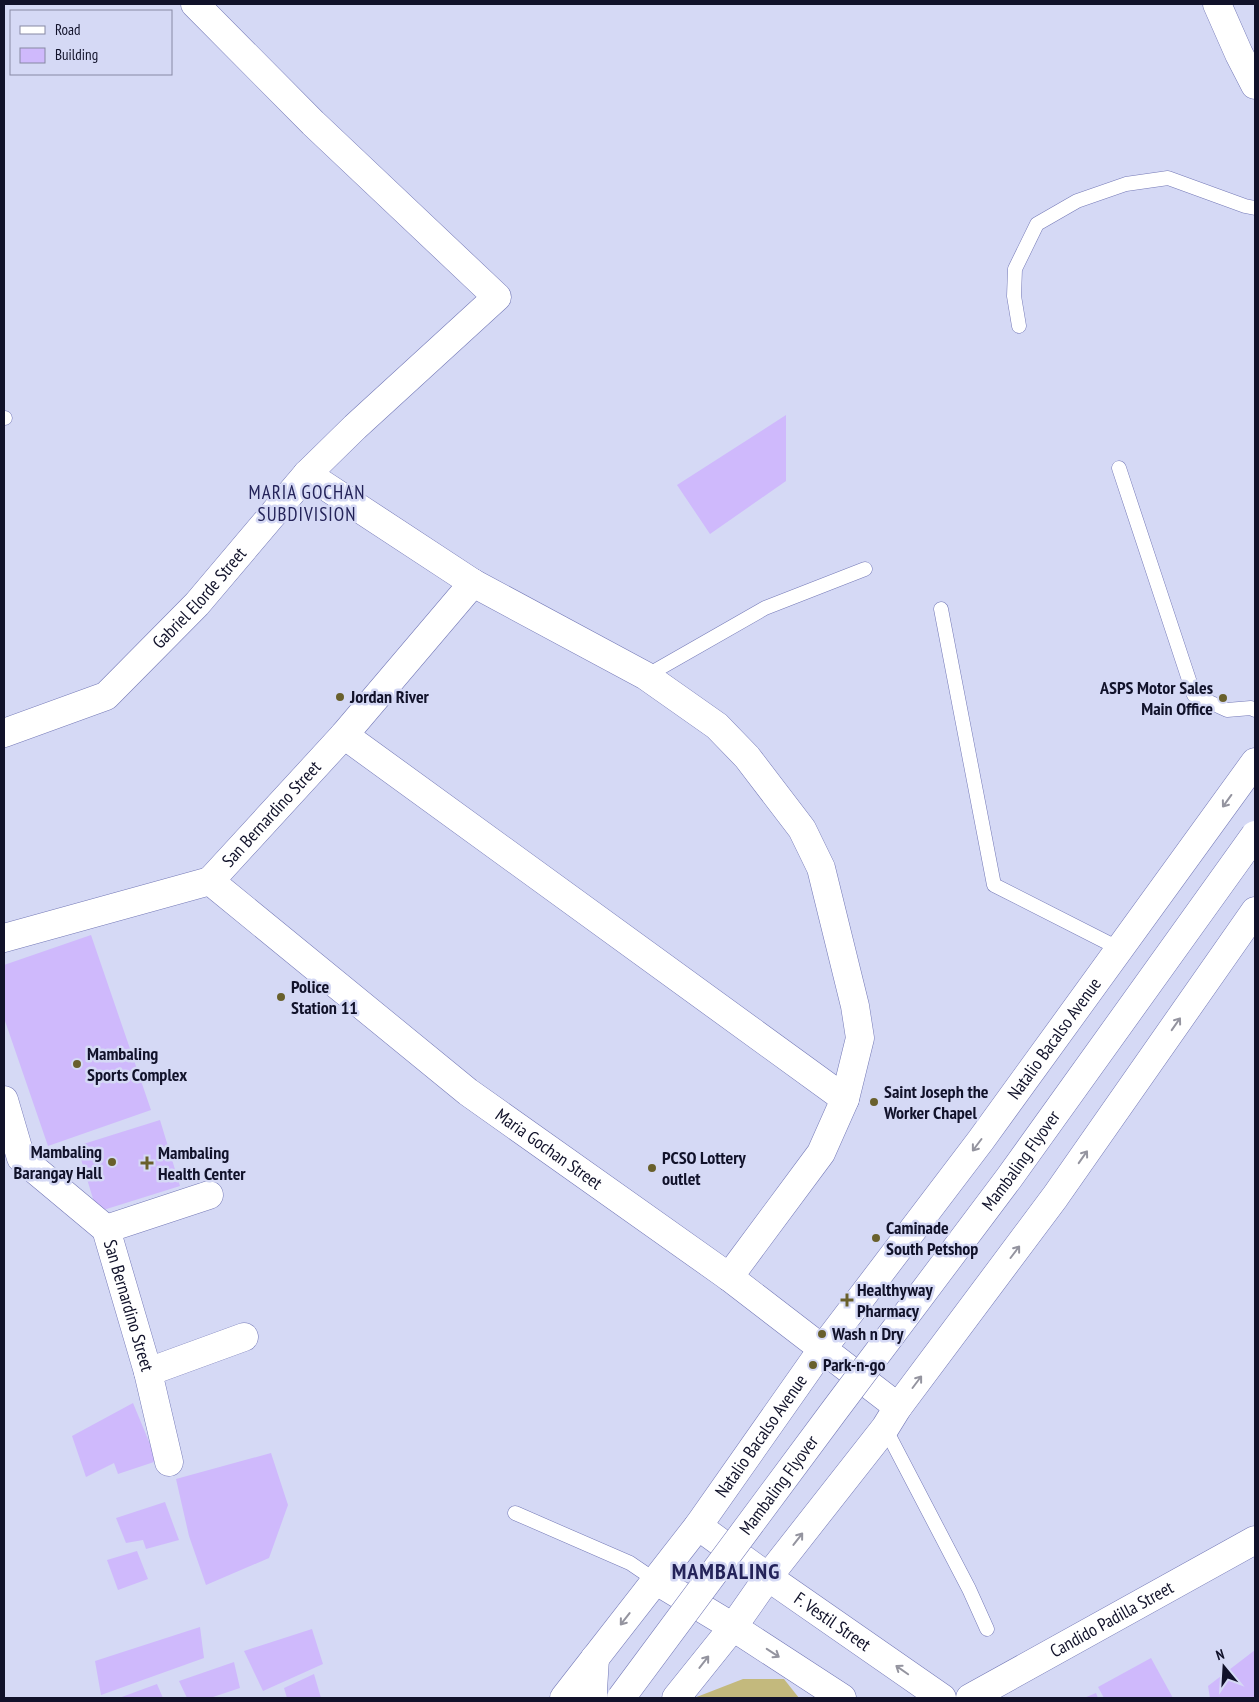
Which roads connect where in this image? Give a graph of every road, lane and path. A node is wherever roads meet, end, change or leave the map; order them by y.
1 (195, 4) edge
2 (1217, 4) edge
3 (1255, 86) edge
4 (1255, 208) edge
5 (1020, 326) dead end
6 (1119, 468) dead end
7 (308, 474) junction
8 (865, 569) dead end
9 (472, 583) junction
10 (941, 609) dead end
11 (646, 676) junction
12 (1255, 710) edge
13 (4, 733) edge
14 (344, 735) junction
15 (1255, 762) edge
16 (1255, 835) edge
17 (210, 880) junction
18 (1255, 910) edge
19 (4, 938) edge
20 (1120, 948) junction
21 (845, 1099) junction
22 (4, 1100) edge
23 (12, 1161) edge
24 (209, 1195) dead end
25 (106, 1229) junction
26 (730, 1277) junction
27 (244, 1337) dead end
28 (823, 1348) junction
29 (148, 1372) junction
30 (892, 1417) junction
31 (169, 1462) dead end
32 (515, 1513) dead end
33 (698, 1526) junction
34 (1255, 1540) edge
35 (768, 1577) junction
36 (655, 1580) junction
37 (732, 1627) junction
38 (986, 1629) dead end
39 (595, 1658) junction
40 (564, 1698) edge
41 (594, 1698) edge
42 (621, 1698) edge
43 (676, 1698) edge
44 (842, 1698) edge
45 (942, 1698) edge
46 (970, 1698) edge

1 - 7 street, Gabriel Elorde Street
2 - 3 street
4 - 5 lane
6 - 12 lane
7 - 9 street
7 - 13 street, Gabriel Elorde Street
8 - 11 lane
9 - 11 street
9 - 14 street, San Bernardino Street
10 - 20 lane
11 - 21 street
14 - 17 street, San Bernardino Street
14 - 21 street
15 -> 20 street, Natalio Bacalso Avenue
16 - 42 street, Mambaling Flyover, bridge
17 - 19 street, San Bernardino Street
17 - 26 street, Maria Gochan Street
30 -> 18 street
20 -> 28 street, Natalio Bacalso Avenue
21 - 26 street
22 - 23 street, San Bernardino Street
23 - 25 street, San Bernardino Street
24 - 25 street
25 - 29 street, San Bernardino Street
26 - 28 street, Maria Gochan Street
27 - 29 street
28 - 30 street, Maria Gochan Street
28 - 33 street, Natalio Bacalso Avenue
29 - 31 street, San Bernardino Street
35 -> 30 street
30 - 38 lane
32 - 36 lane
33 - 35 street, F. Vestil Street
33 - 36 street, Natalio Bacalso Avenue
34 - 46 street, Candido Padilla Street
35 - 37 street
45 -> 35 street, F. Vestil Street
36 - 37 street
36 -> 39 street, Natalio Bacalso Avenue
43 -> 37 street
37 -> 44 street
39 - 40 street, Natalio Bacalso Avenue
39 - 41 street

